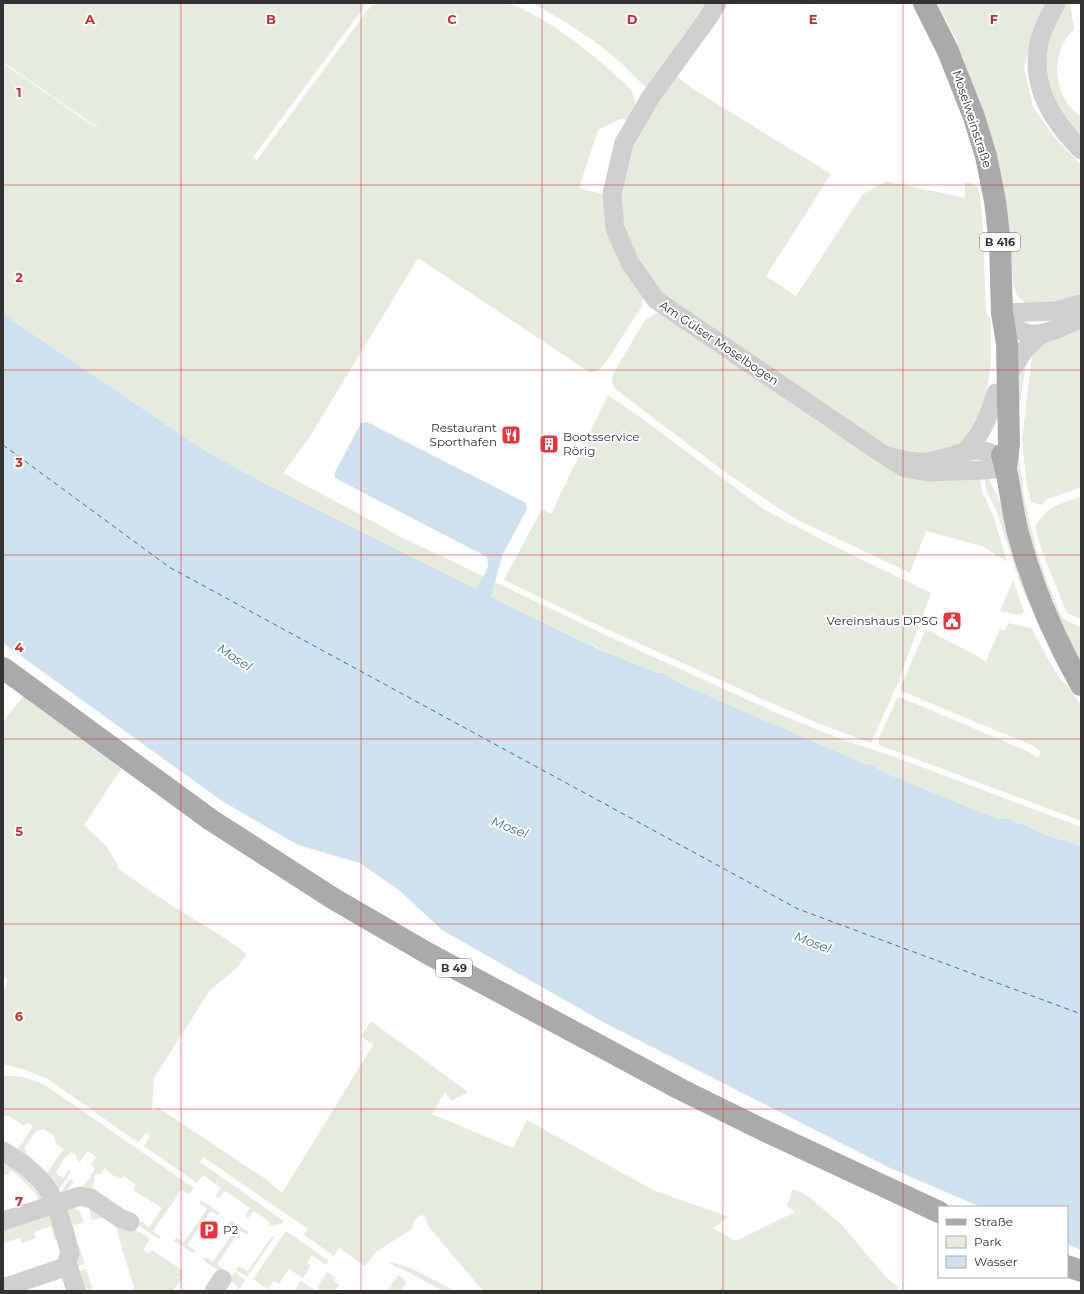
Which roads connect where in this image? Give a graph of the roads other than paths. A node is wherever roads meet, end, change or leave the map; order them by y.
1 (717, 3) edge
2 (924, 3) edge
3 (1056, 3) edge
4 (1081, 150) edge
5 (1081, 304) edge
6 (1002, 313) junction
7 (1081, 318) edge
8 (1044, 333) junction
9 (1002, 384) junction
10 (964, 452) junction
11 (884, 455) junction
12 (1006, 468) junction
13 (3, 668) edge
14 (1081, 685) edge
15 (3, 1151) edge
16 (55, 1204) junction
17 (938, 1212) edge
18 (3, 1221) edge
19 (130, 1222) dead end
20 (68, 1266) junction
21 (1068, 1266) edge
22 (1081, 1271) edge
23 (3, 1288) edge
24 (76, 1291) edge

1 - 11 street, Am Gülser Moselbogen
2 - 6 main road, Moselweinstraße / B 416
3 - 4 street
5 - 6 street
6 - 8 street
6 - 9 main road, Moselweinstraße / B 416
7 - 8 street
8 - 9 street
9 - 10 street
9 - 12 main road, Moselweinstraße / B 416
10 - 11 street, Am Gülser Moselbogen
10 - 12 street, Am Gülser Moselbogen
11 - 12 street, Am Gülser Moselbogen
12 - 14 main road, Moselweinstraße / B 416
13 - 17 main road, B 49
15 - 16 street
16 - 18 street
16 - 19 street
16 - 20 street
20 - 23 street
20 - 24 street
21 - 22 main road

